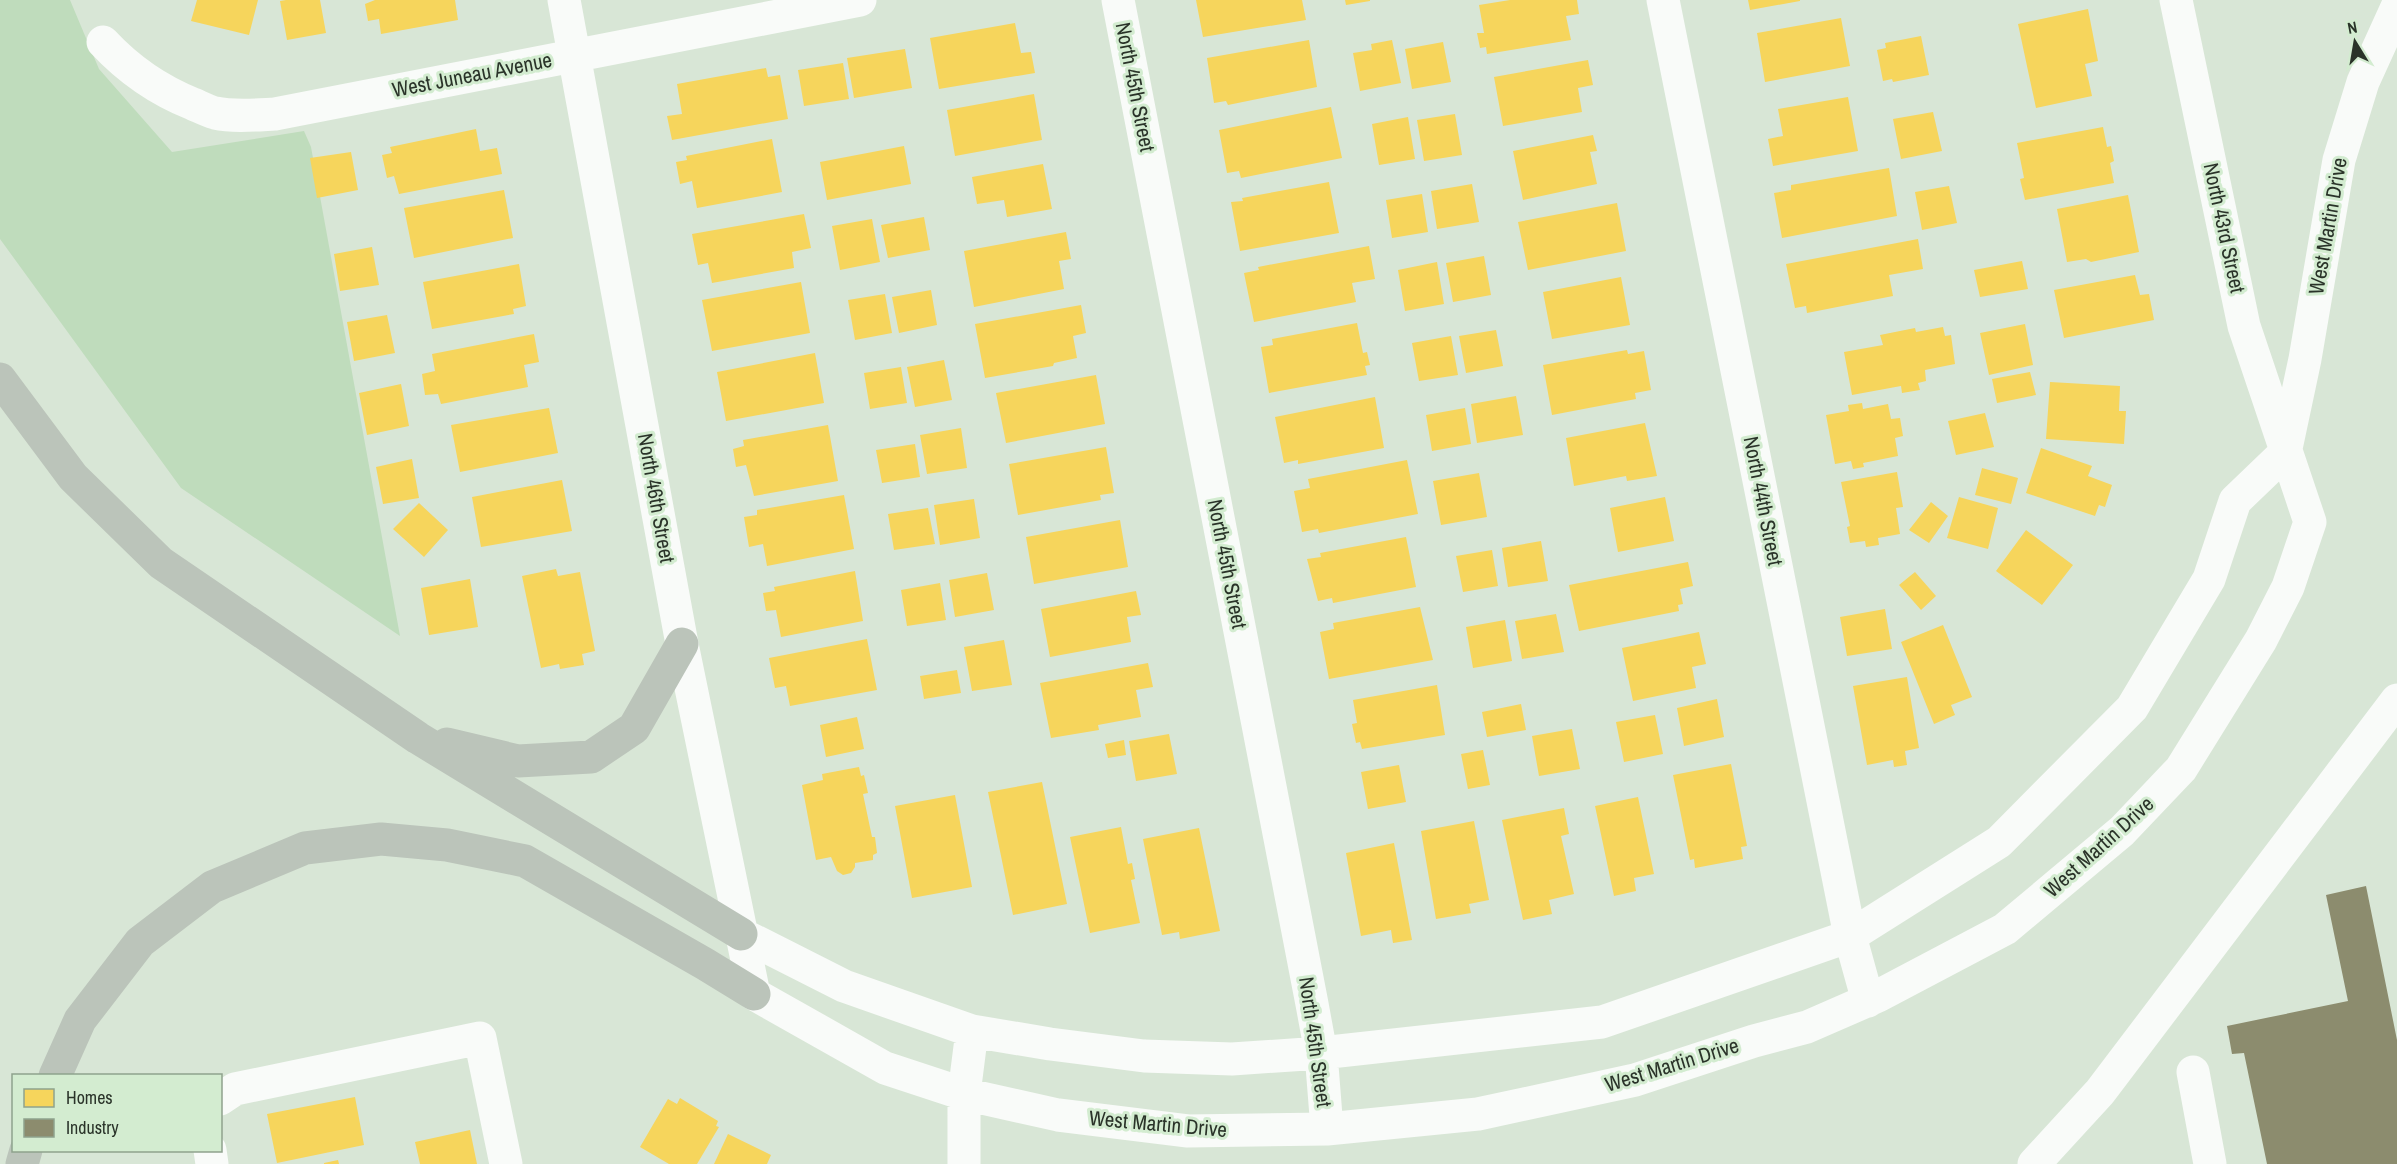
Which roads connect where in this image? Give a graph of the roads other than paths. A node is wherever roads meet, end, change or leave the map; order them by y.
1 (564, 0) edge
2 (860, 0) edge
3 (1118, 0) edge
4 (1663, 0) edge
5 (2176, 0) edge
6 (2397, 7) edge
7 (103, 42) dead end
8 (574, 55) junction
9 (0, 379) edge
10 (2285, 453) junction
11 (682, 644) junction
12 (2397, 700) edge
13 (418, 738) junction
14 (741, 934) junction
15 (1850, 936) junction
16 (754, 994) junction
17 (1868, 1001) junction
18 (972, 1031) junction
19 (1321, 1053) junction
20 (2193, 1072) dead end
21 (56, 1074) edge
22 (964, 1094) junction
23 (222, 1098) edge
24 (1327, 1129) junction
25 (506, 1164) edge
26 (964, 1164) edge
27 (2034, 1164) edge
28 (2210, 1164) edge

1 - 8 street, North 46th Street
2 - 8 street, West Juneau Avenue
3 - 19 street, North 45th Street
4 - 15 street, North 44th Street
5 - 10 street, North 43rd Street
6 - 10 street, West Martin Drive
7 - 8 street, West Juneau Avenue
8 - 11 street, North 46th Street
9 - 13 highway
10 - 15 street
10 - 17 street, West Martin Drive
11 - 13 highway
11 - 14 street, North 46th Street
12 - 27 street
13 - 14 highway
14 - 16 street, North 46th Street
14 - 18 street
15 - 17 street, North 44th Street
15 - 19 street
16 - 21 highway
16 - 22 street, West Martin Drive
17 - 24 street, West Martin Drive
18 - 19 street
18 - 22 street
19 - 24 street, North 45th Street
20 - 28 street
22 - 24 street, West Martin Drive
22 - 26 street
23 - 25 street

